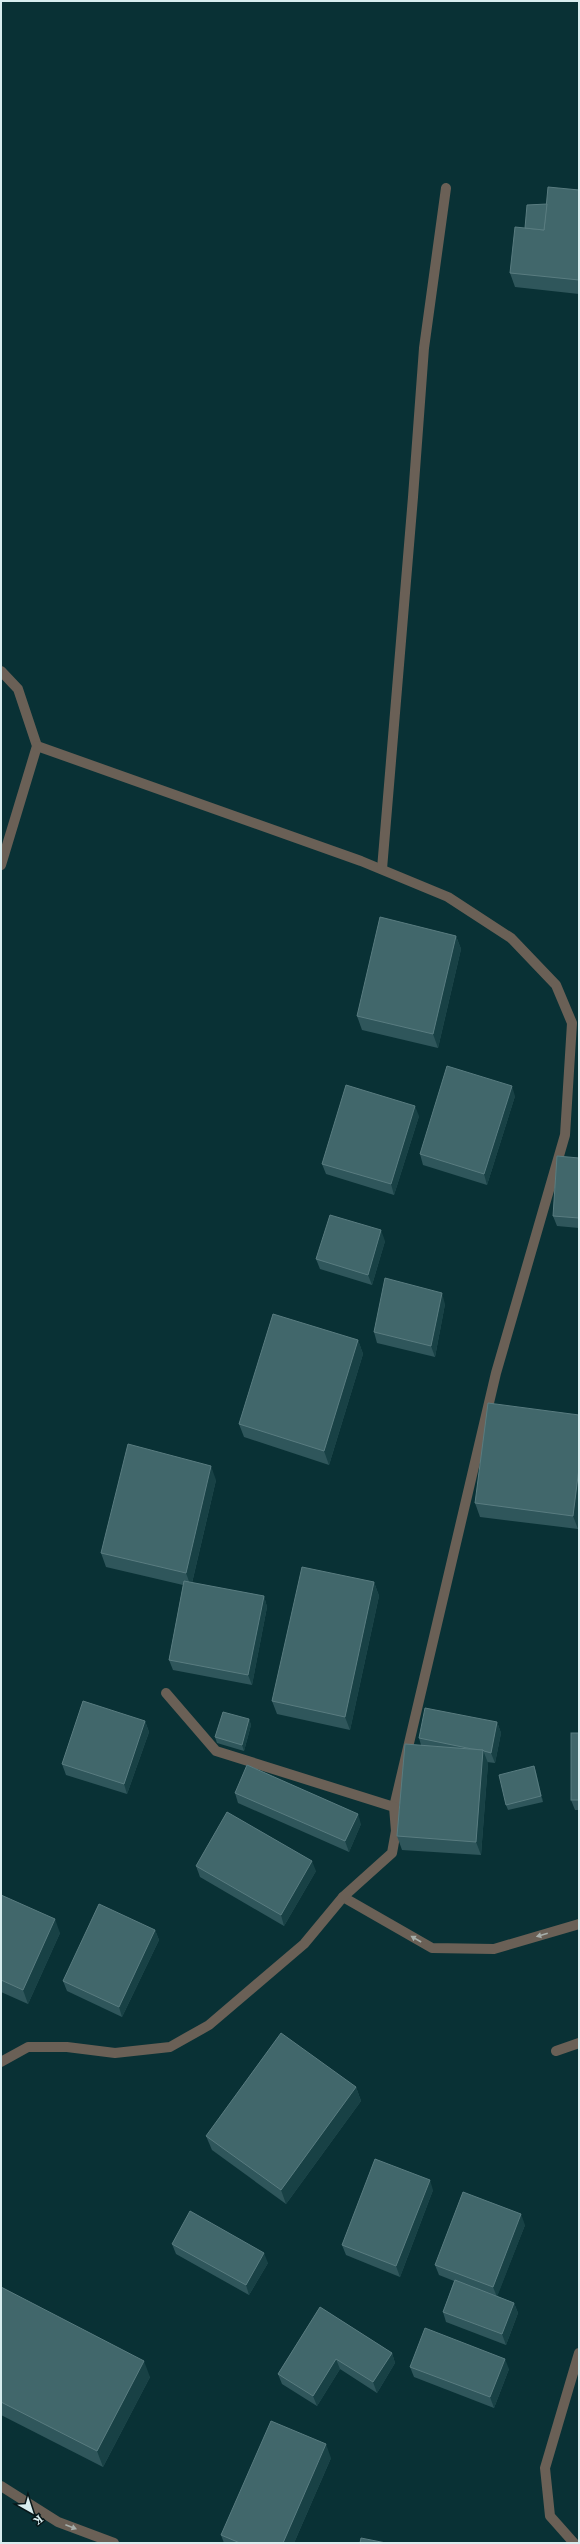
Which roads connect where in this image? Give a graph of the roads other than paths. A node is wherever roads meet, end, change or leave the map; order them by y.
1 (446, 188) dead end
2 (1, 672) edge
3 (37, 746) junction
4 (1, 865) edge
5 (382, 869) junction
6 (166, 1692) dead end
7 (394, 1806) junction
8 (343, 1897) junction
9 (579, 1924) edge
10 (579, 2043) edge
11 (556, 2051) dead end
12 (1, 2062) edge
13 (579, 2353) edge
14 (1, 2486) edge
15 (114, 2543) edge
16 (574, 2543) edge

1 - 5 street
2 - 3 street
3 - 4 street
3 - 5 street
5 - 7 street
6 - 7 street
7 - 8 street
9 -> 8 street
8 - 12 street
10 - 11 street
13 - 16 street
14 -> 15 street

